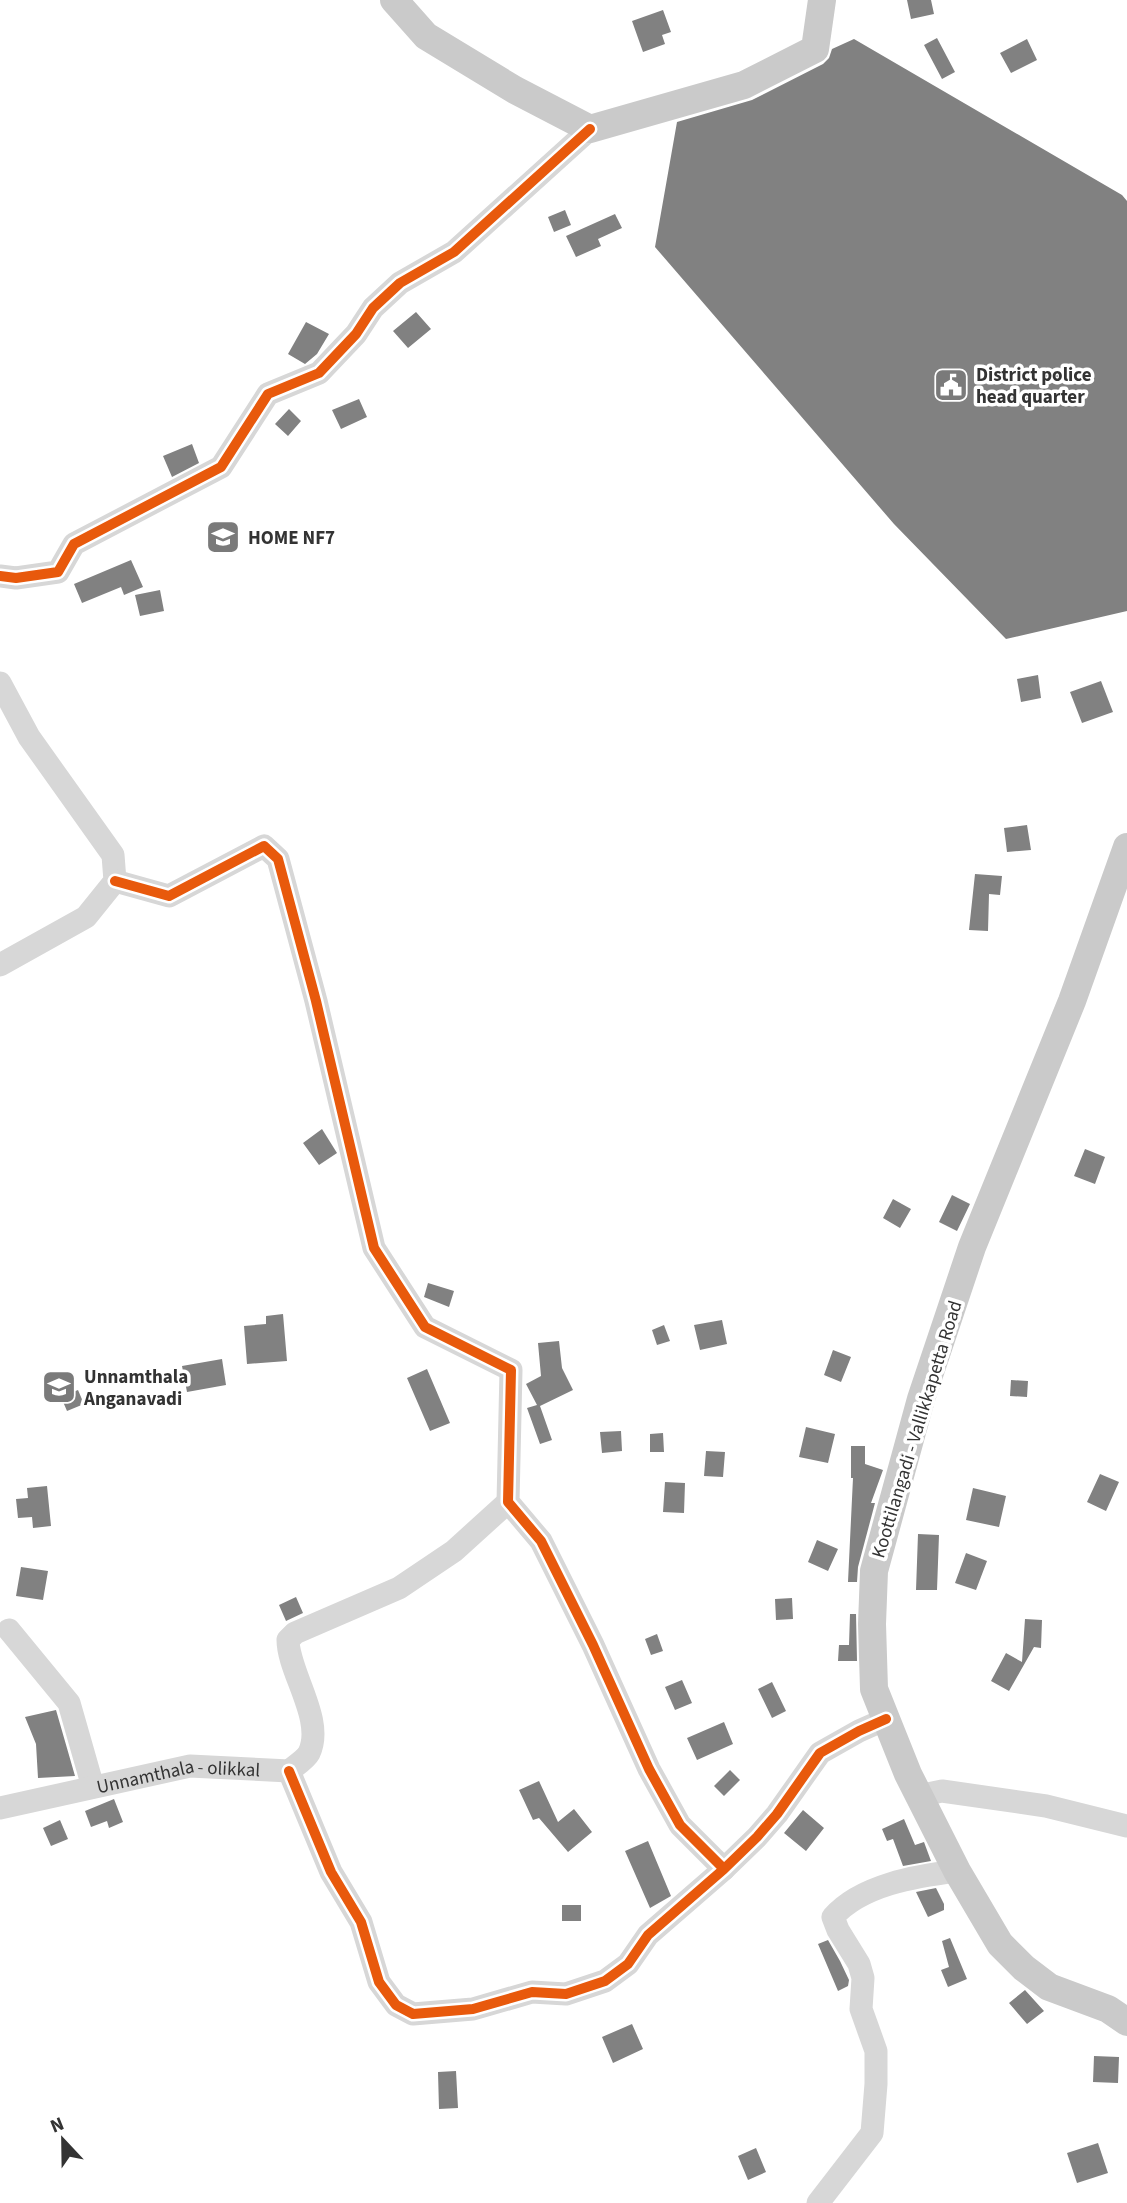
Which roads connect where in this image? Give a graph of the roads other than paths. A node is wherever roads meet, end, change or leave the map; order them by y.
1 (394, 0) edge
2 (822, 0) edge
3 (590, 129) junction
4 (0, 576) edge
5 (0, 683) edge
6 (1127, 847) edge
7 (115, 881) junction
8 (0, 965) edge
9 (508, 1502) junction
10 (9, 1630) dead end
11 (886, 1719) junction
12 (289, 1771) junction
13 (93, 1787) junction
14 (919, 1796) junction
15 (0, 1808) edge
16 (1127, 1826) edge
17 (724, 1869) junction
18 (957, 1871) junction
19 (1127, 2022) edge
20 (818, 2203) edge

1 - 3 main road
2 - 3 main road
3 - 4 street
5 - 7 street
6 - 11 main road, Koottilangadi - Vallikkapetta Road
7 - 8 street
7 - 9 street
9 - 12 street, Unnamthala - olikkal
9 - 17 street
10 - 13 street
11 - 14 main road, Koottilangadi - Vallikkapetta Road
11 - 17 street
12 - 13 street, Unnamthala - olikkal
12 - 17 street
13 - 15 street, Unnamthala - olikkal
14 - 16 street
14 - 18 main road, Koottilangadi - Vallikkapetta Road
18 - 19 main road, Koottilangadi - Vallikkapetta Road
18 - 20 street

